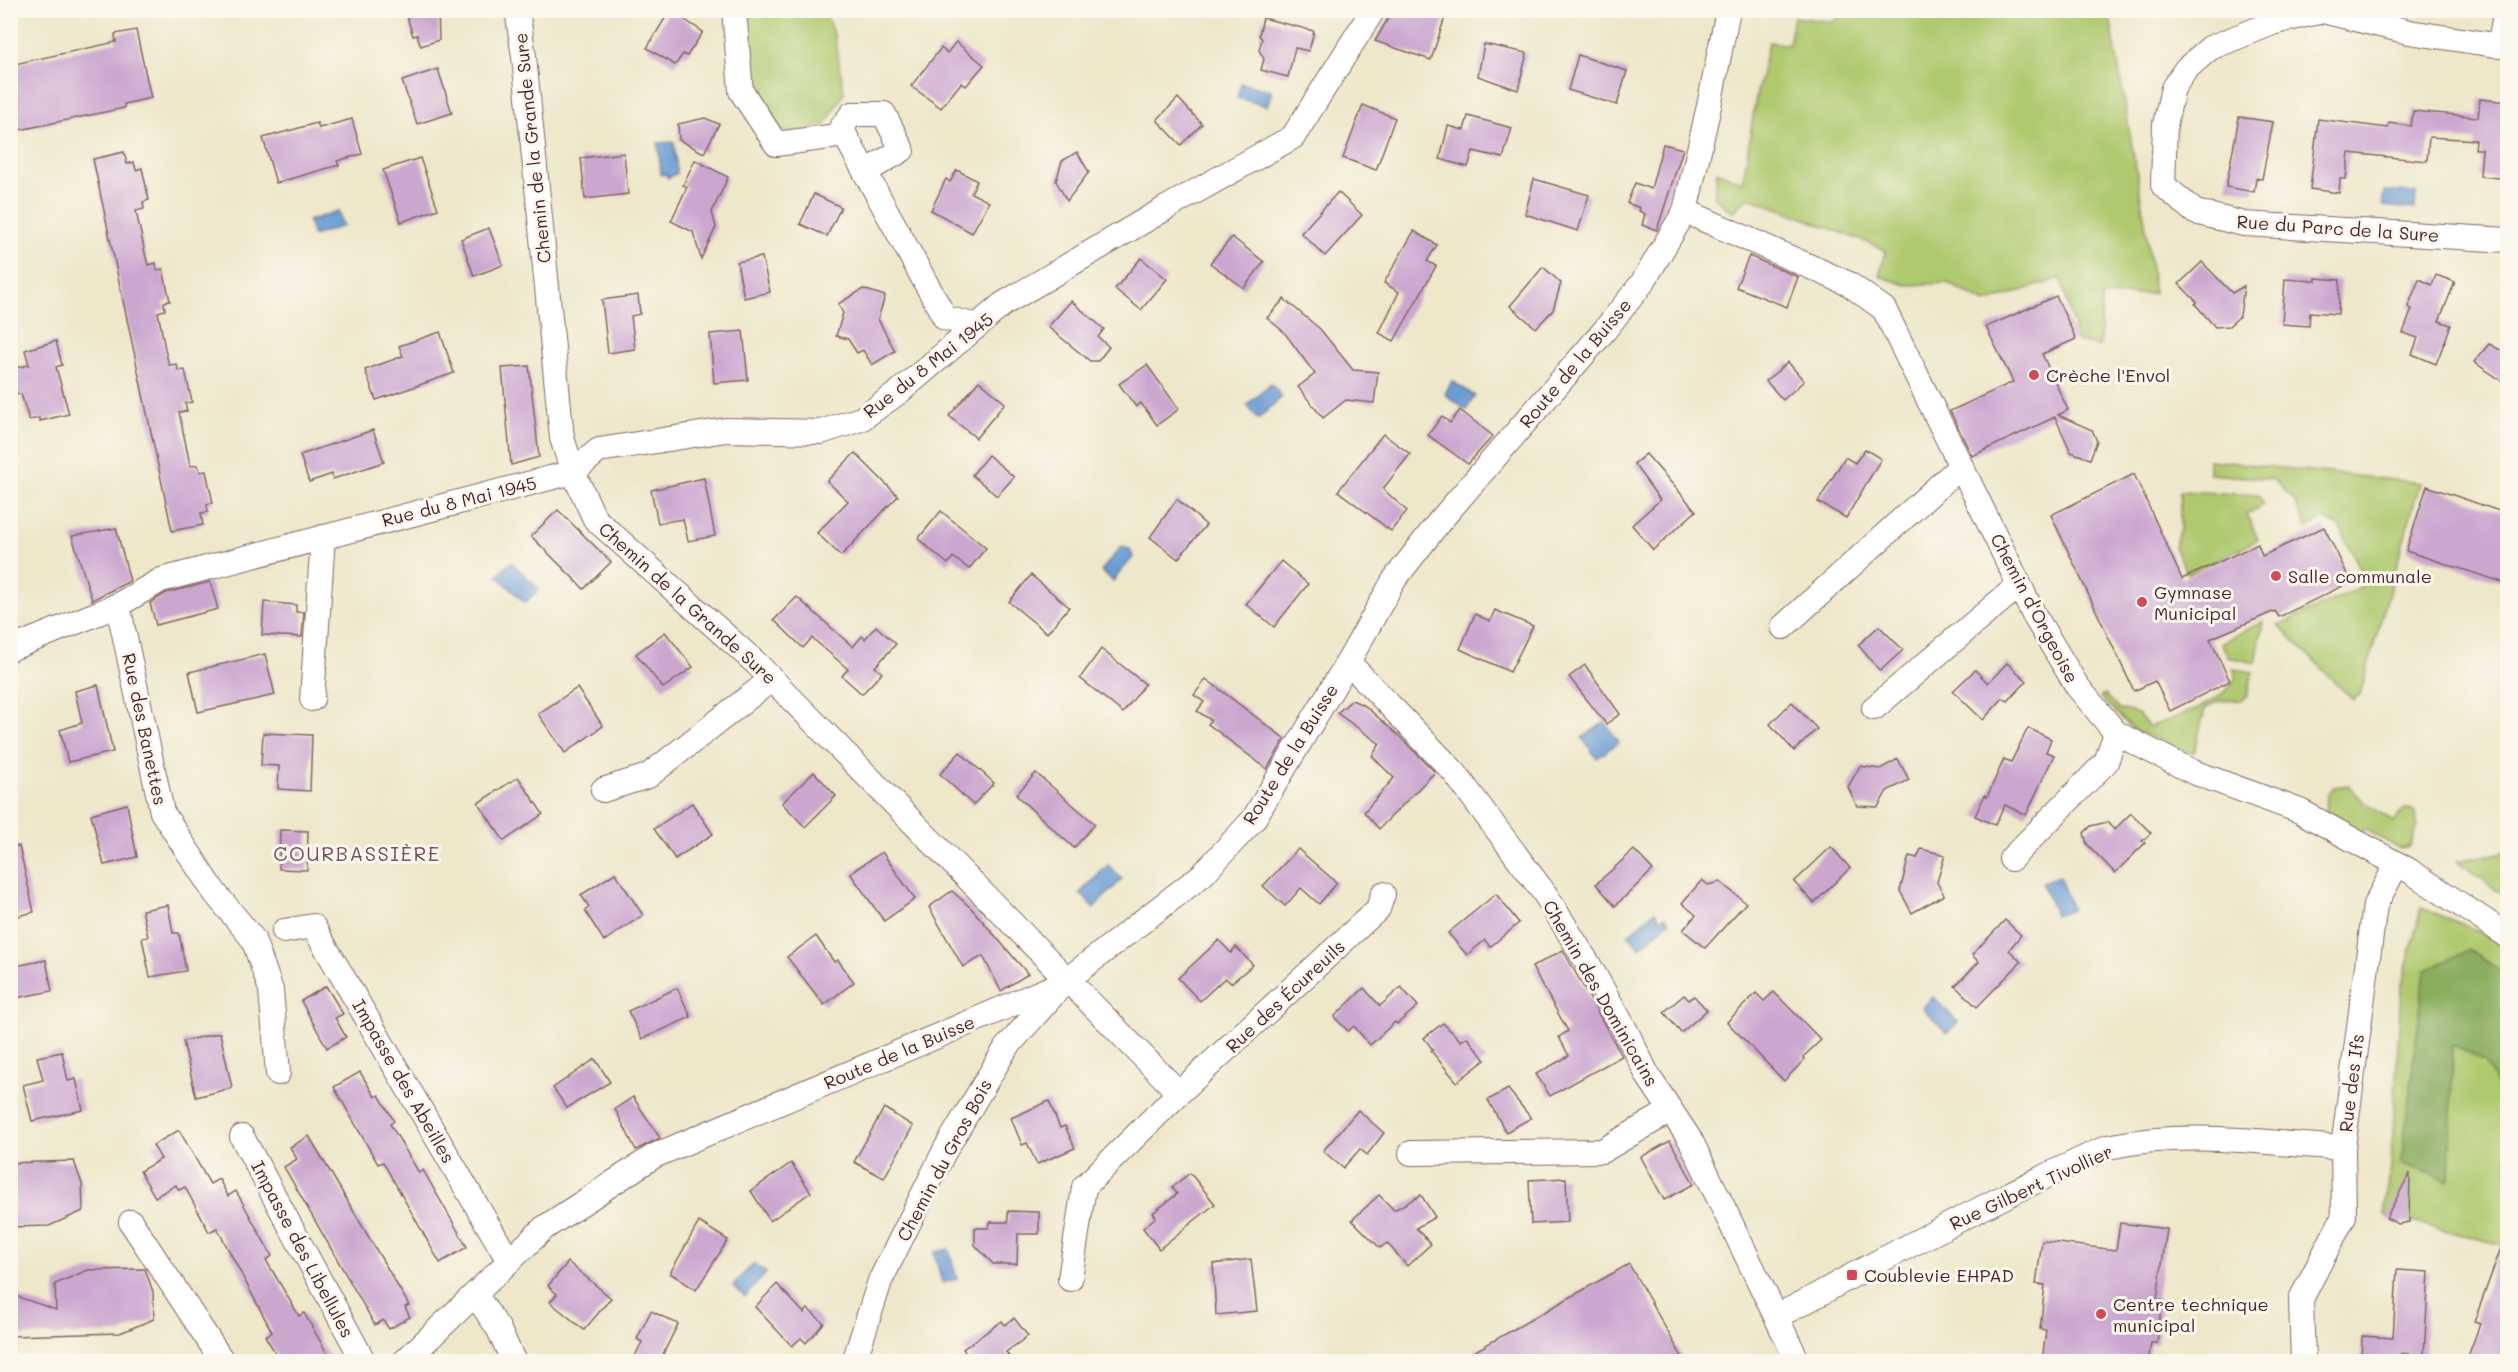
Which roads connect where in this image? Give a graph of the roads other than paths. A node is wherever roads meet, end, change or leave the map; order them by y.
1 (517, 10) edge
2 (734, 10) edge
3 (1373, 10) edge
4 (1728, 10) edge
5 (2506, 10) edge
6 (2503, 46) edge
7 (845, 135) junction
8 (865, 172) junction
9 (1685, 211) junction
10 (2508, 240) edge
11 (945, 318) junction
12 (977, 326) junction
13 (939, 358) junction
14 (1961, 466) junction
15 (573, 472) junction
16 (323, 537) junction
17 (2019, 585) junction
18 (118, 605) junction
19 (1783, 627) dead end
20 (10, 649) edge
21 (1348, 662) junction
22 (772, 679) junction
23 (312, 699) dead end
24 (1874, 708) dead end
25 (2116, 733) junction
26 (603, 790) dead end
27 (2011, 859) dead end
28 (2397, 864) junction
29 (1383, 894) dead end
30 (284, 931) dead end
31 (2508, 936) edge
32 (1068, 979) junction
33 (278, 1073) dead end
34 (1179, 1094) junction
35 (1670, 1111) junction
36 (242, 1137) dead end
37 (2343, 1148) junction
38 (1411, 1153) dead end
39 (131, 1222) dead end
40 (509, 1261) junction
41 (1070, 1279) dead end
42 (475, 1294) junction
43 (1776, 1317) junction
44 (223, 1362) edge
45 (364, 1362) edge
46 (404, 1362) edge
47 (514, 1362) edge
48 (854, 1362) edge
49 (1798, 1362) edge
50 (2303, 1362) edge

1 - 15 street, Chemin de la Grande Sure
2 - 7 street
3 - 12 street, Rue du 8 Mai 1945
4 - 9 street, Route de la Buisse
5 - 6 street, Rue du Parc de la Sure
6 - 10 street, Rue du Parc de la Sure
7 - 8 street
7 - 8 street
8 - 11 street
9 - 14 street, Chemin d'Orgeoise
9 - 21 street, Route de la Buisse
11 - 12 street
11 - 13 street
12 - 13 street, Rue du 8 Mai 1945
13 - 15 street, Rue du 8 Mai 1945
14 - 17 street, Chemin d'Orgeoise
14 - 19 street
15 - 16 street, Rue du 8 Mai 1945
15 - 22 street, Chemin de la Grande Sure
16 - 18 street, Rue du 8 Mai 1945
16 - 23 street
17 - 24 street
17 - 25 street, Chemin d'Orgeoise
18 - 20 street, Rue du 8 Mai 1945
18 - 33 street, Rue des Banettes
21 - 32 street, Route de la Buisse
21 - 35 street, Chemin des Dominicains
22 - 26 street
22 - 32 street, Chemin de la Grande Sure
25 - 27 street
25 - 28 street, Chemin d'Orgeoise
28 - 31 street, Chemin d'Orgeoise
28 - 37 street, Rue des Ifs
29 - 34 street, Rue des Écureuils
30 - 40 street, Impasse des Abeilles
32 - 34 street
32 - 40 street, Route de la Buisse
32 - 48 street, Chemin du Gros Bois
34 - 41 street, Rue des Écureuils
35 - 38 street
35 - 43 street, Chemin des Dominicains
36 - 45 street, Impasse des Libellules
37 - 43 street, Rue Gilbert Tivollier
37 - 50 street, Rue des Ifs
39 - 44 street
40 - 42 street, Route de la Buisse
42 - 46 street, Route de la Buisse
42 - 47 street
43 - 49 street, Chemin des Dominicains

